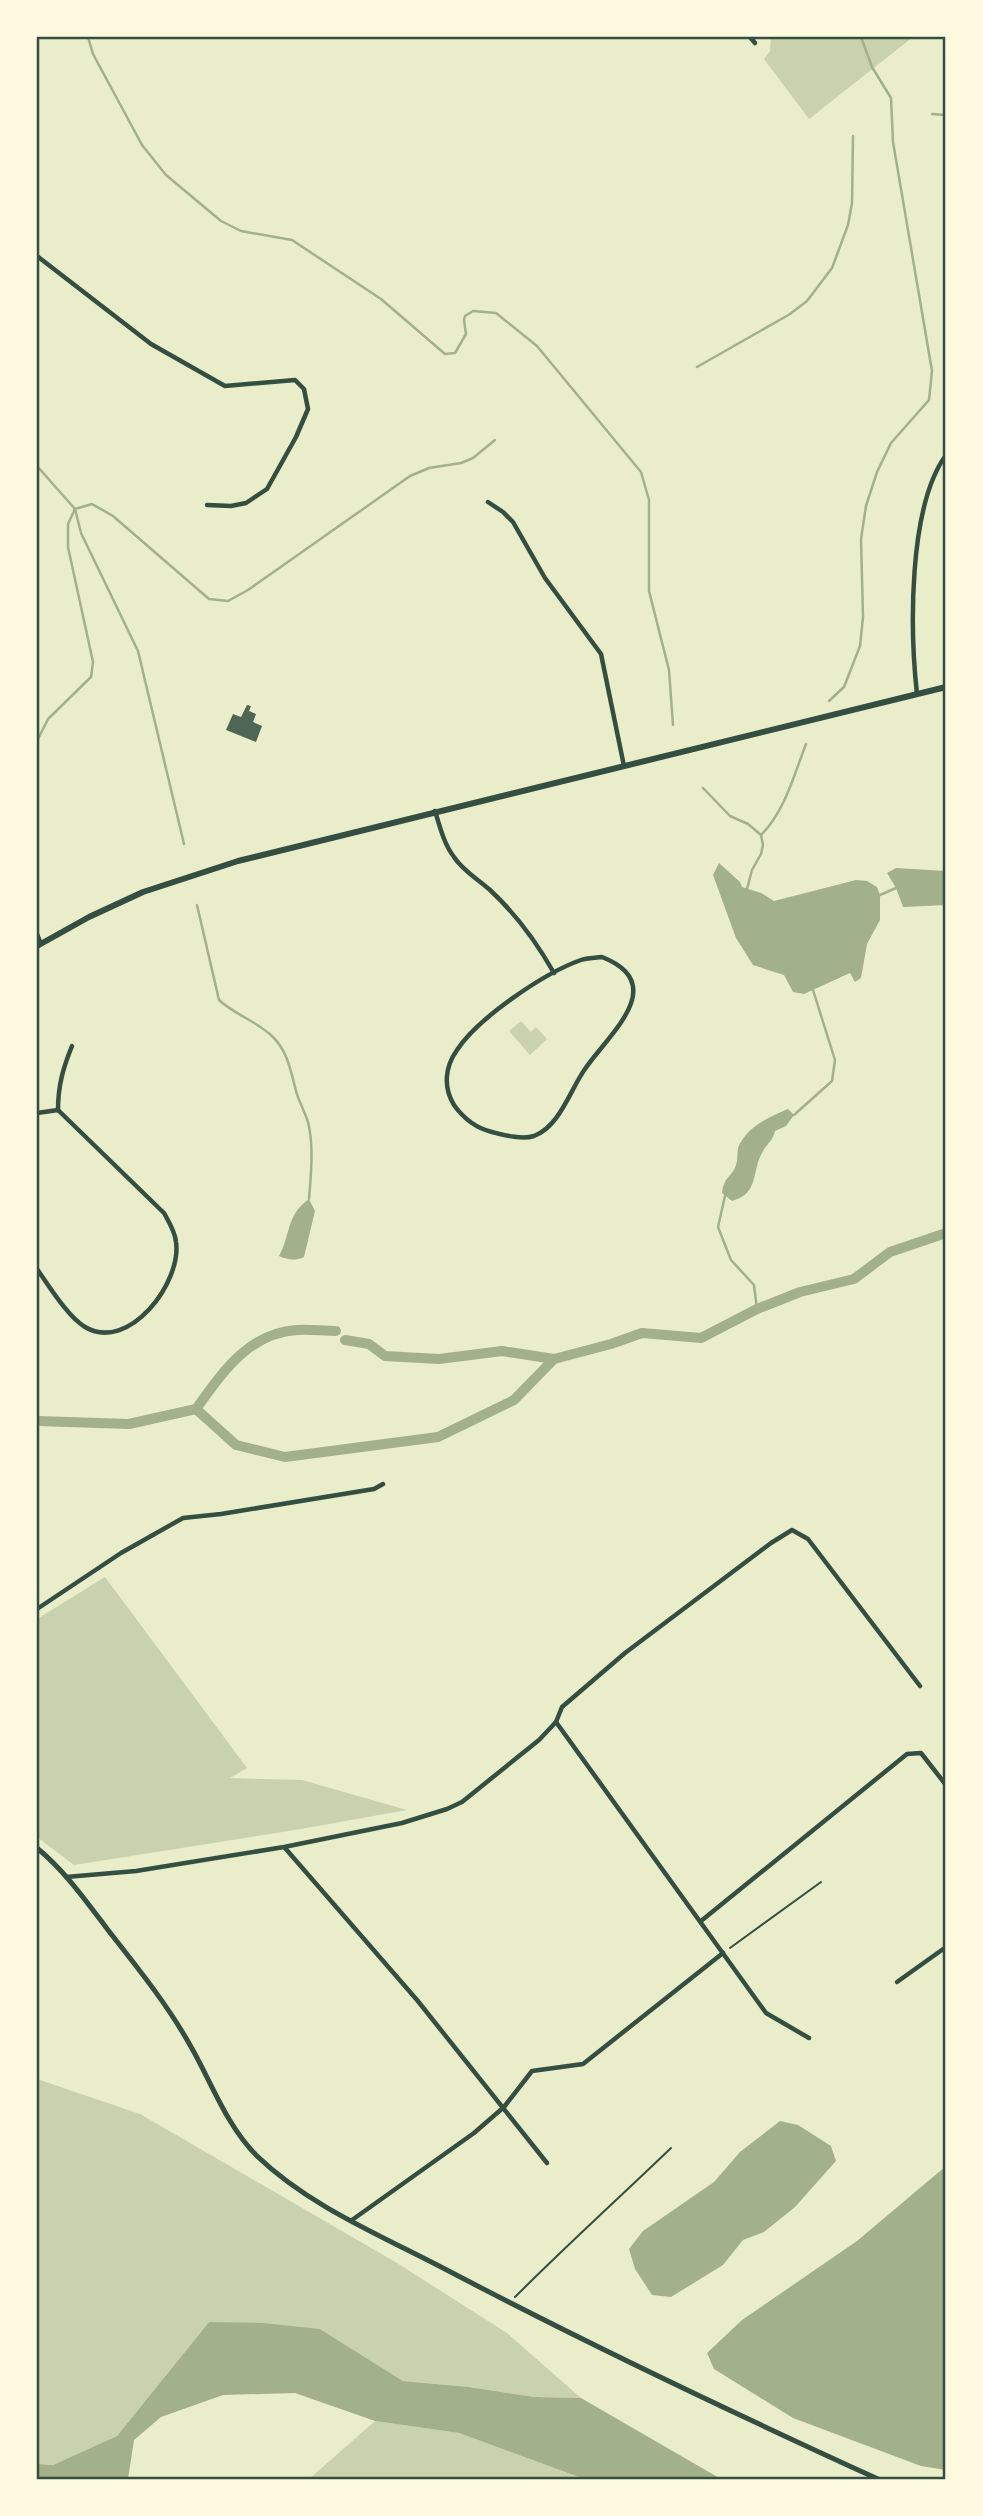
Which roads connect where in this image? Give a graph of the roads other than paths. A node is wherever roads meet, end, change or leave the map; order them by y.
1 (750, 37) edge
2 (755, 43) dead end
3 (37, 256) edge
4 (946, 455) edge
5 (488, 502) dead end
6 (207, 505) dead end
7 (944, 687) edge
8 (917, 694) junction
9 (624, 766) junction
10 (435, 811) junction
11 (37, 934) edge
12 (38, 946) edge
13 (554, 973) junction
14 (72, 1046) dead end
15 (58, 1110) junction
16 (37, 1113) edge
17 (37, 1269) edge
18 (383, 1484) dead end
19 (37, 1609) edge
20 (920, 1686) dead end
21 (556, 1722) junction
22 (946, 1785) edge
23 (284, 1847) junction
24 (37, 1848) edge
25 (66, 1877) junction
26 (701, 1921) junction
27 (946, 1947) edge
28 (723, 1953) junction
29 (897, 1982) dead end
30 (809, 2038) dead end
31 (504, 2107) junction
32 (547, 2164) dead end
33 (352, 2220) junction
34 (878, 2479) edge

1 - 2 street
3 - 6 street
4 - 8 street
5 - 9 street
7 - 8 main road
8 - 9 main road
9 - 10 main road
10 - 12 main road
10 - 13 street
11 - 12 street
13 - 13 street
14 - 15 street
15 - 16 street
15 - 17 street
18 - 19 street
20 - 21 street
21 - 23 street
21 - 26 street
22 - 26 street
23 - 25 street
23 - 31 street
24 - 25 street
25 - 33 street
26 - 28 street
27 - 29 street
28 - 30 street
28 - 31 street
31 - 32 street
31 - 33 street
33 - 34 street

